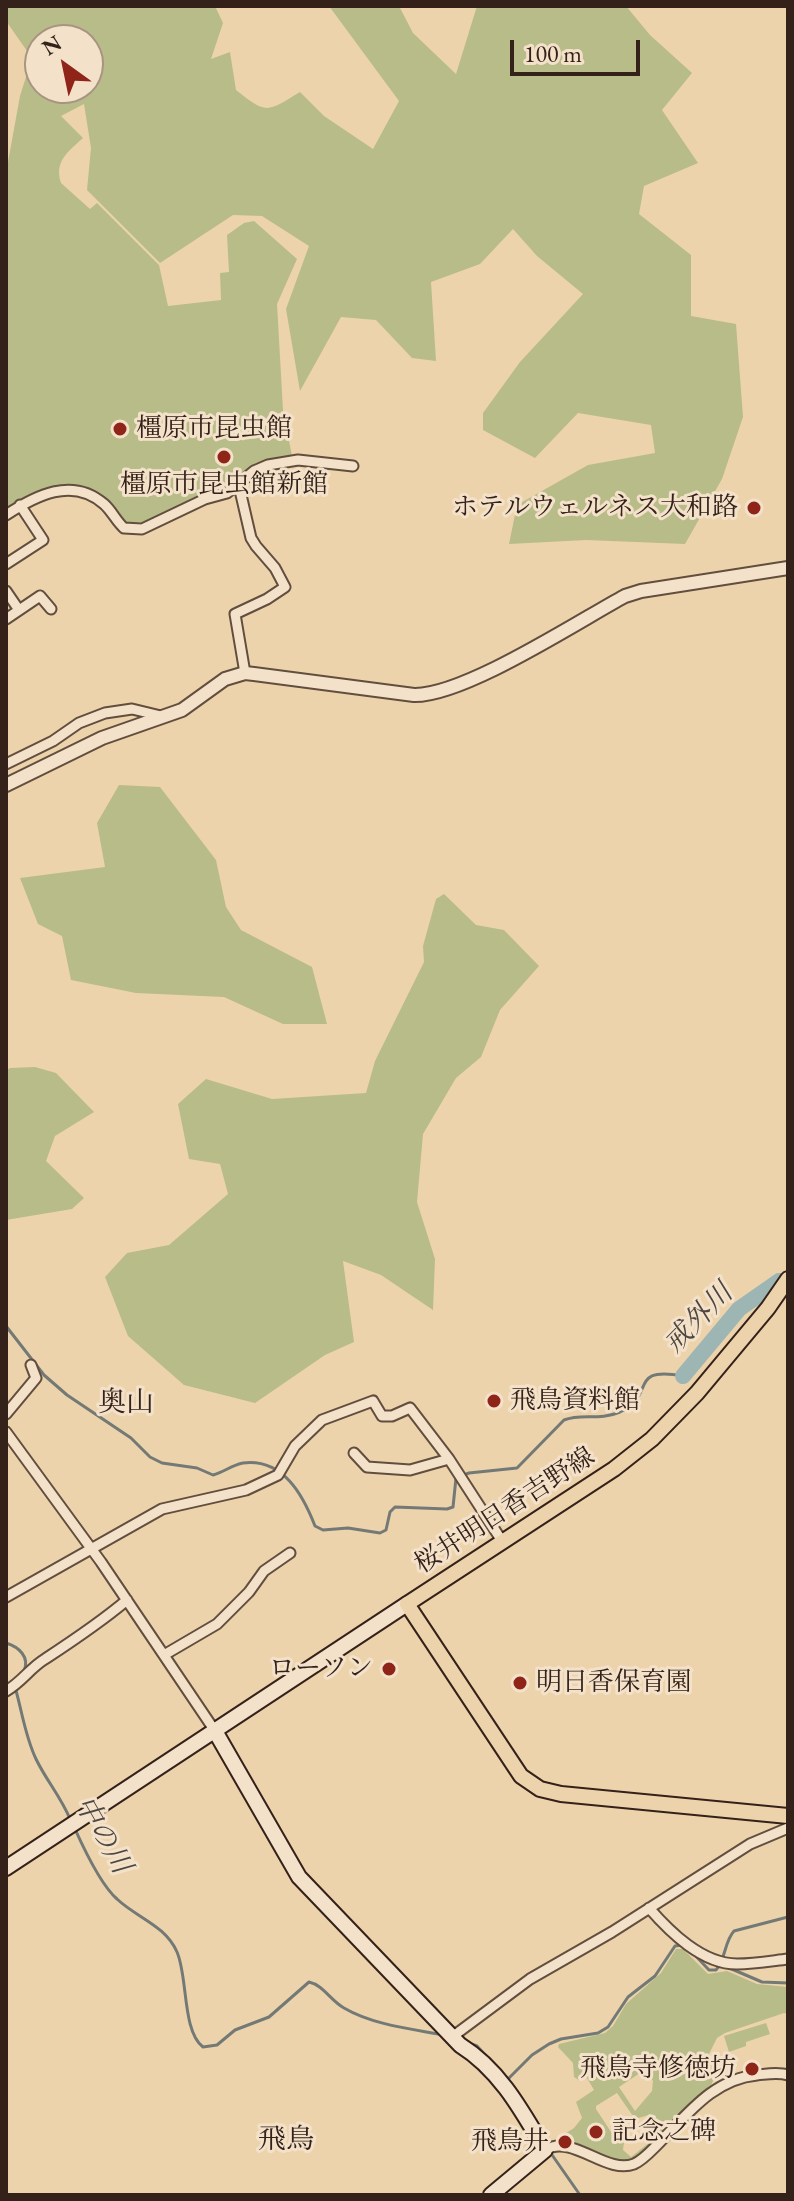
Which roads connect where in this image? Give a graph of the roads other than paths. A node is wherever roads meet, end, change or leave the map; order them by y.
1 (353, 466) dead end
2 (239, 486) junction
3 (20, 505) junction
4 (6, 515) edge
5 (6, 564) edge
6 (788, 568) edge
7 (6, 591) edge
8 (51, 609) dead end
9 (19, 610) junction
10 (6, 619) edge
11 (245, 673) junction
12 (166, 717) junction
13 (6, 764) edge
14 (6, 785) edge
15 (788, 1279) edge
16 (31, 1365) dead end
17 (6, 1414) edge
18 (8, 1437) edge
19 (354, 1453) dead end
20 (449, 1459) junction
21 (502, 1541) junction
22 (90, 1548) junction
23 (290, 1553) dead end
24 (6, 1597) edge
25 (127, 1600) junction
26 (407, 1604) junction
27 (164, 1655) junction
28 (8, 1690) edge
29 (215, 1731) junction
30 (788, 1816) edge
31 (788, 1828) edge
32 (6, 1868) edge
33 (649, 1908) junction
34 (788, 1959) edge
35 (452, 2037) junction
36 (788, 2075) edge
37 (545, 2150) junction
38 (491, 2195) edge

1 - 2 street
2 - 3 street
2 - 11 street
3 - 4 street
3 - 5 street
6 - 11 street
7 - 9 street
8 - 9 street
9 - 10 street
11 - 12 street
12 - 13 street
12 - 14 street
15 - 21 main road, 桜井明日香吉野線
16 - 17 street
18 - 22 street
19 - 20 street
20 - 21 street
20 - 22 street
21 - 26 main road, 桜井明日香吉野線
22 - 24 street
22 - 25 street
23 - 27 street
25 - 27 street
25 - 28 street
26 - 29 main road
26 - 30 main road, 桜井明日香吉野線
27 - 29 street
29 - 32 main road
29 - 35 main road
31 - 33 street
33 - 34 street
33 - 35 street
35 - 37 main road
36 - 37 street
37 - 38 main road

